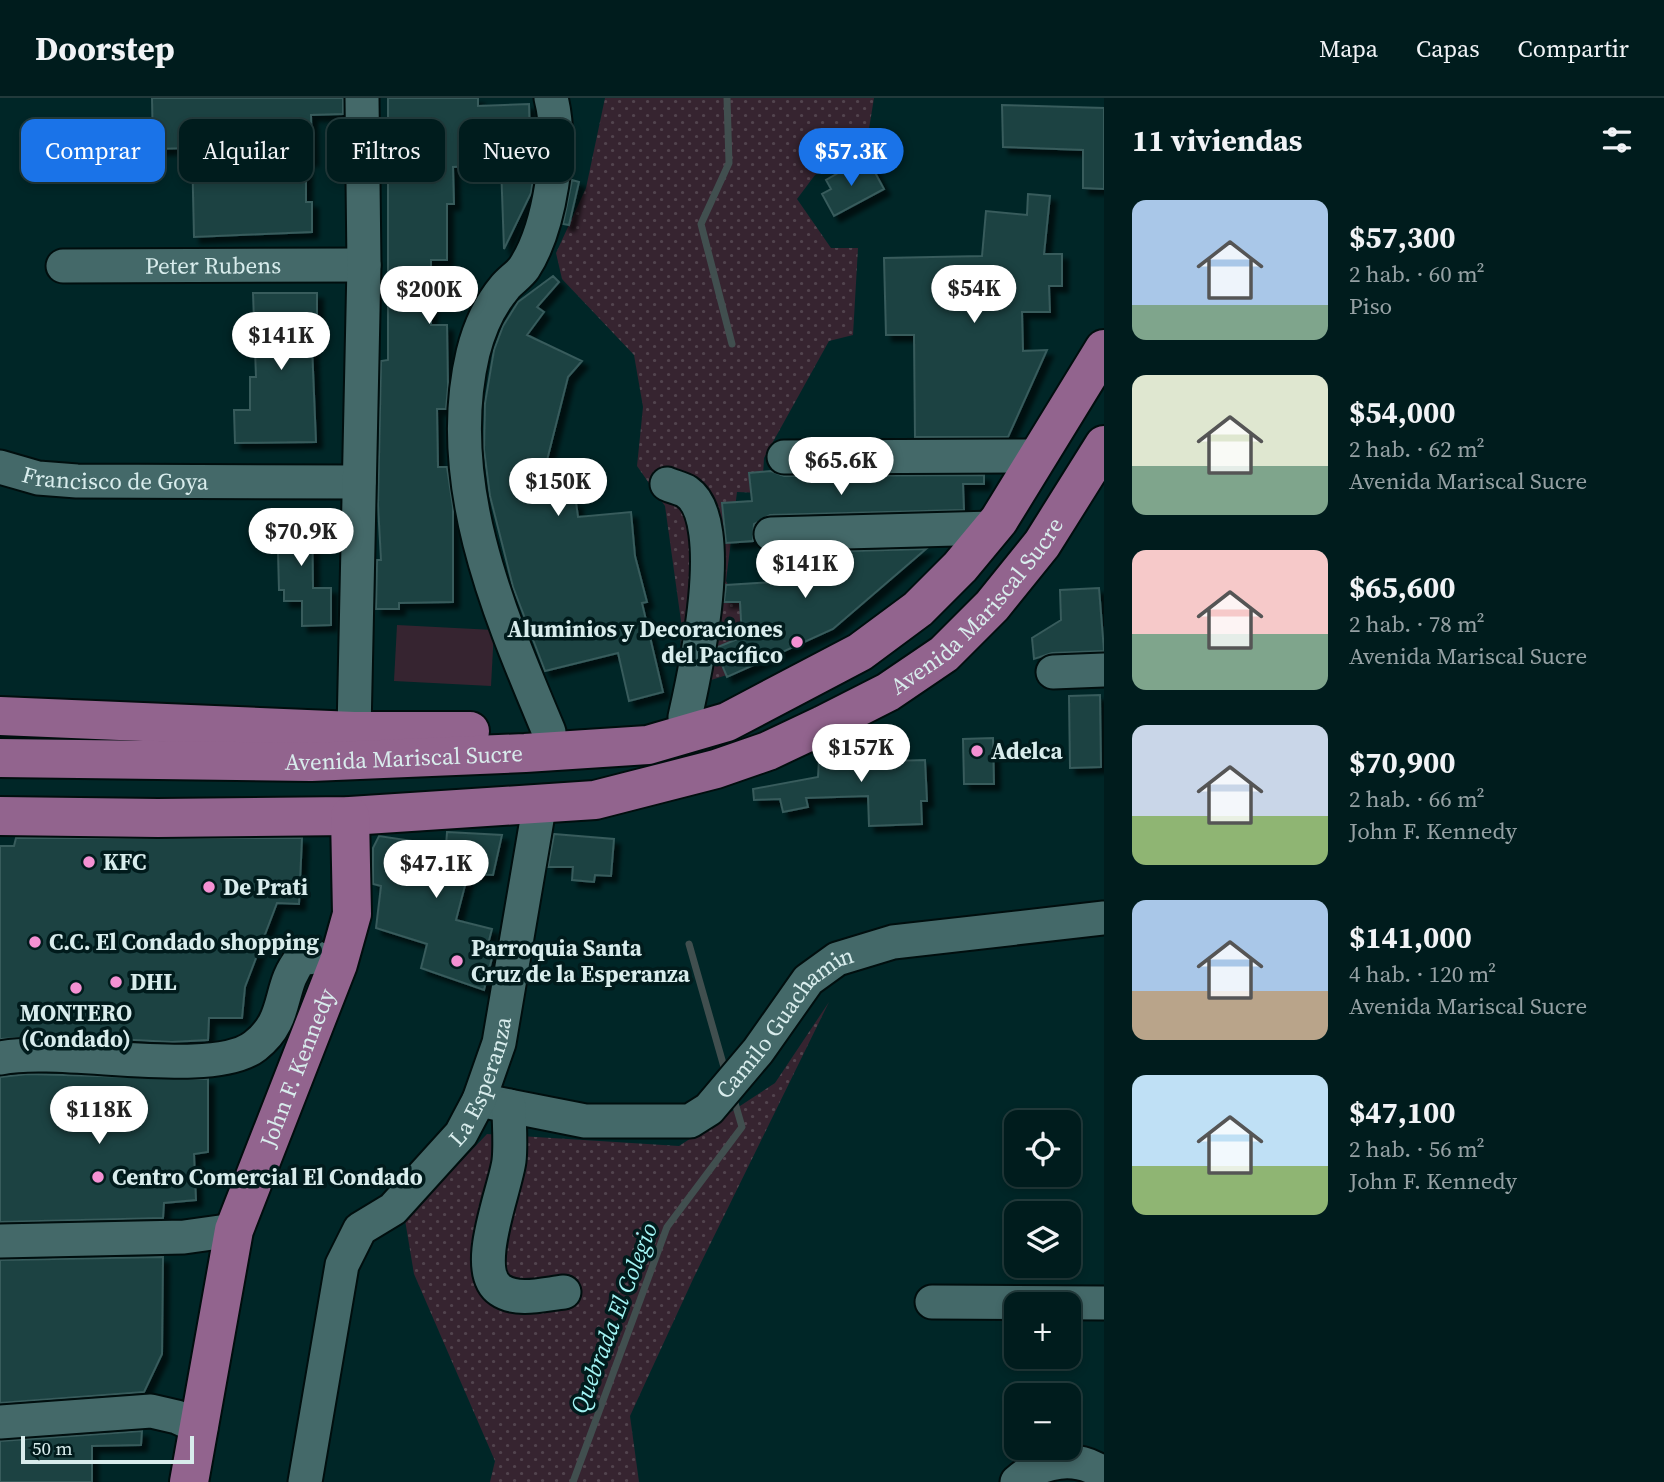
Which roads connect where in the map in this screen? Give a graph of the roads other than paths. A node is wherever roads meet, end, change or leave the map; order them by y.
1 (362, 98) edge
2 (551, 98) edge
3 (364, 265) junction
4 (63, 266) dead end
5 (1104, 349) edge
6 (1104, 444) edge
7 (1040, 456) junction
8 (784, 457) dead end
9 (0, 467) edge
10 (359, 482) junction
11 (667, 484) dead end
12 (993, 528) junction
13 (771, 534) dead end
14 (1104, 670) edge
15 (1053, 673) dead end
16 (796, 688) junction
17 (0, 716) edge
18 (685, 717) junction
19 (354, 730) junction
20 (549, 732) junction
21 (0, 758) edge
22 (0, 769) edge
23 (656, 783) junction
24 (540, 802) junction
25 (0, 816) edge
26 (350, 816) junction
27 (1104, 918) edge
28 (322, 959) junction
29 (0, 1058) edge
30 (494, 1103) junction
31 (234, 1230) junction
32 (0, 1241) edge
33 (177, 1246) junction
34 (227, 1274) junction
35 (564, 1292) dead end
36 (932, 1302) dead end
37 (1104, 1303) edge
38 (0, 1422) edge
39 (201, 1428) junction
40 (1104, 1474) edge
41 (189, 1482) edge
42 (305, 1482) edge
43 (1017, 1482) edge

1 - 3 street
2 - 20 street
3 - 4 street, Peter Rubens
3 - 10 street
5 - 7 main road, Avenida Mariscal Sucre
6 - 23 main road, Avenida Mariscal Sucre
7 - 8 street
7 - 12 main road, Avenida Mariscal Sucre
9 - 10 street, Francisco de Goya
10 - 19 street
11 - 18 street
12 - 13 street
12 - 16 main road, Avenida Mariscal Sucre
14 - 15 street
16 - 18 main road, Avenida Mariscal Sucre
16 - 21 main road, Avenida Mariscal Sucre
17 - 19 main road, Avenida Mariscal Sucre
18 - 20 main road, Avenida Mariscal Sucre
19 - 20 main road, Avenida Mariscal Sucre
22 - 23 main road, Avenida Mariscal Sucre
23 - 24 main road, Avenida Mariscal Sucre
24 - 26 main road, Avenida Mariscal Sucre
24 - 30 street, La Esperanza
25 - 26 main road, Avenida Mariscal Sucre
26 - 28 main road, John F. Kennedy
27 - 30 street, Camilo Guachamin
28 - 29 street
28 - 31 main road, John F. Kennedy
30 - 35 street
30 - 42 street, La Esperanza
31 - 33 street
31 - 34 main road, John F. Kennedy
32 - 33 street
33 - 34 street
34 - 39 main road, John F. Kennedy
36 - 37 street
38 - 39 street
39 - 41 main road, John F. Kennedy
40 - 43 street

